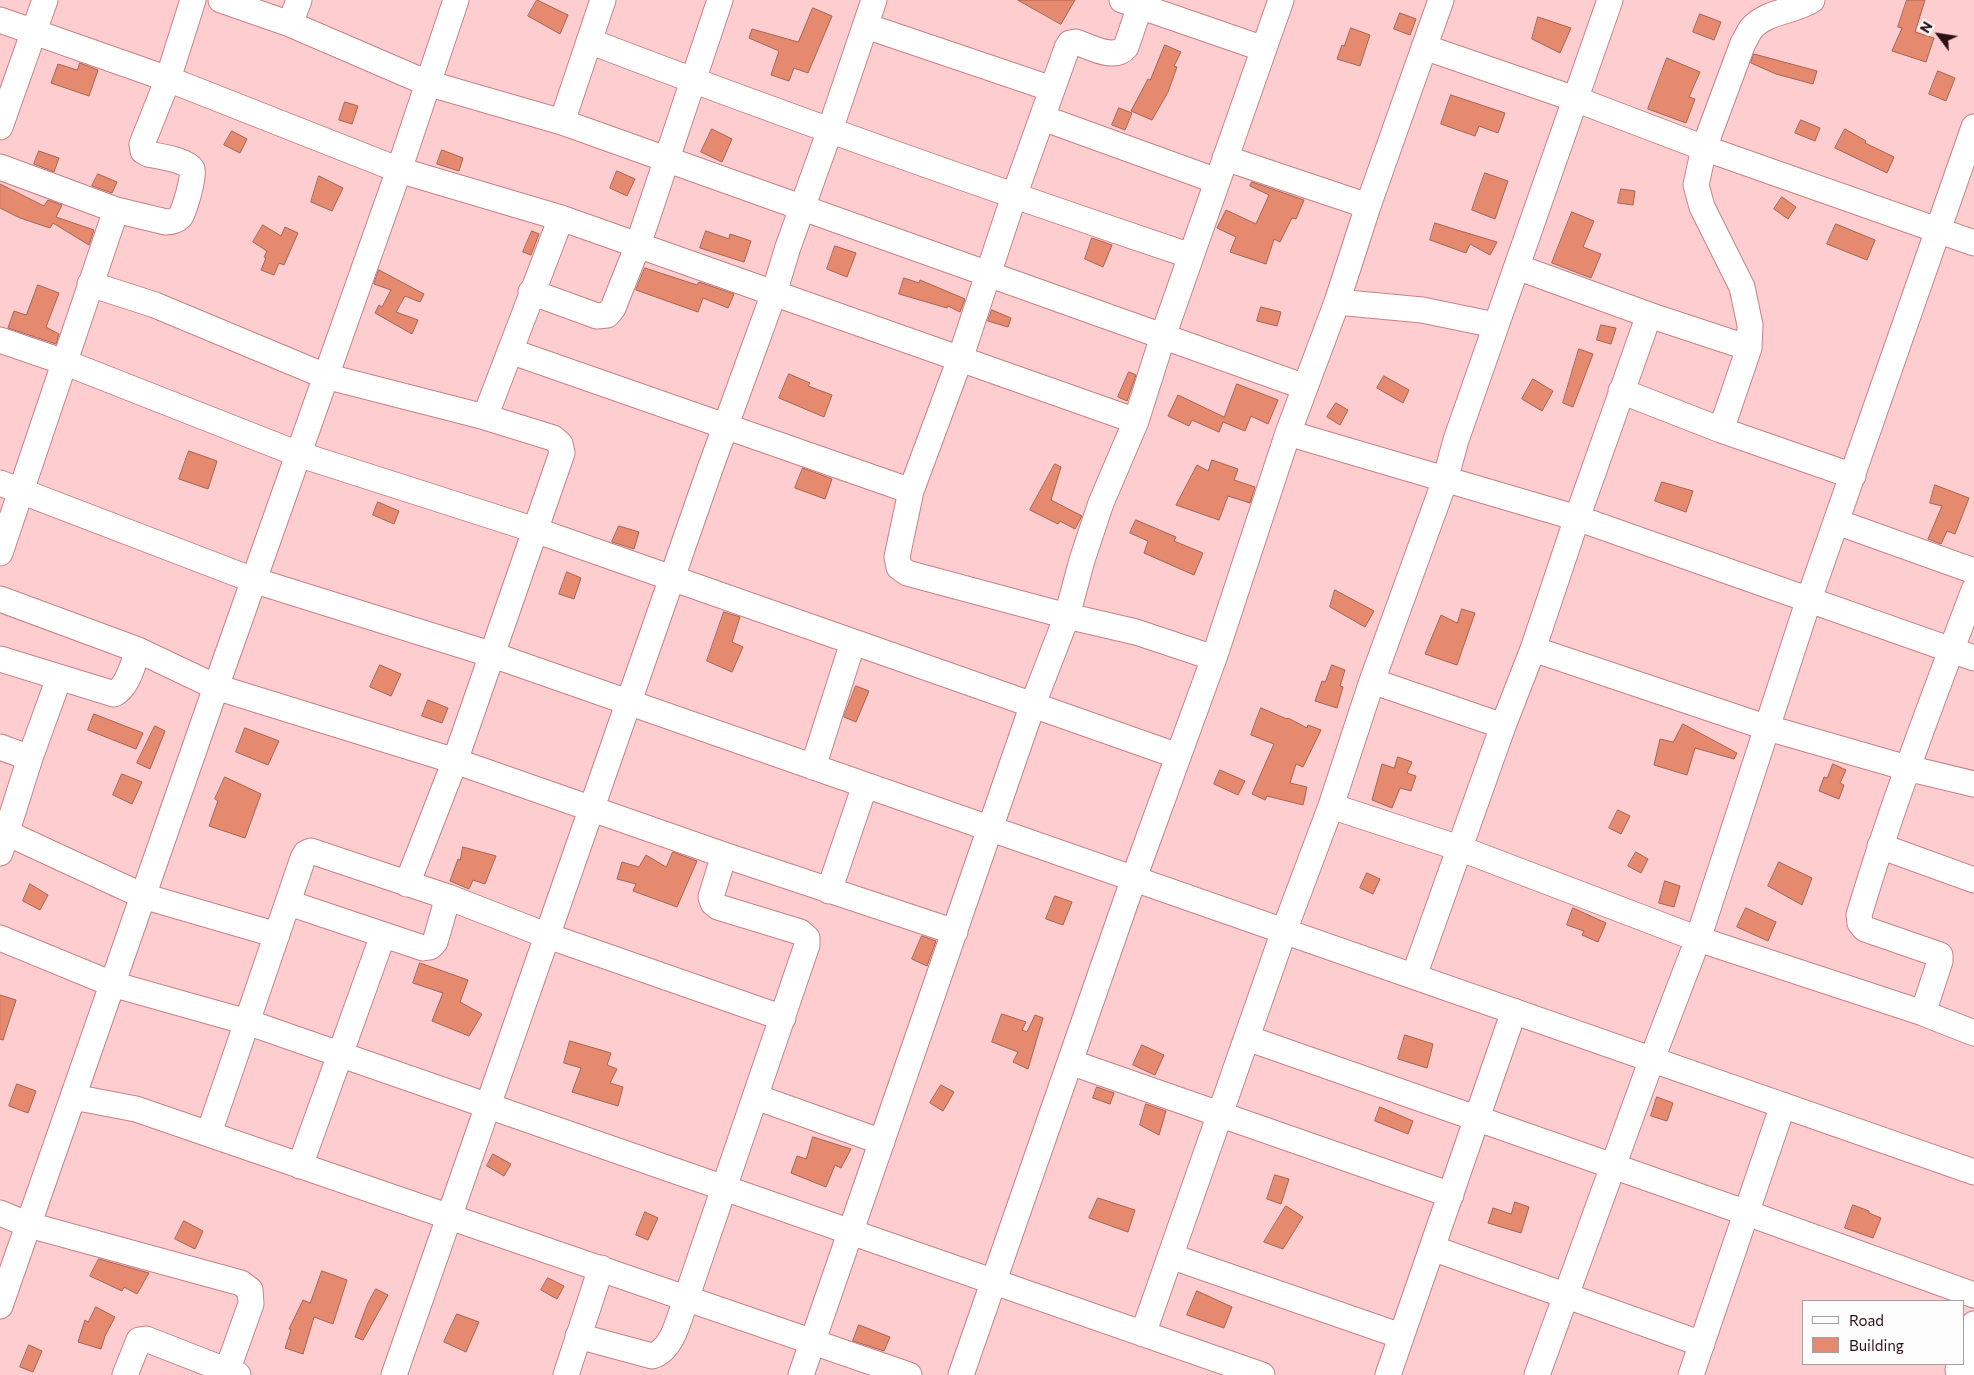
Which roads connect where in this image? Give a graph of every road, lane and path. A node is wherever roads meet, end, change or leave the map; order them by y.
1 (45, 0) edge
2 (193, 0) edge
3 (221, 0) edge
4 (299, 0) edge
5 (456, 0) edge
6 (603, 0) edge
7 (720, 0) edge
8 (874, 0) edge
9 (1281, 0) edge
10 (1441, 0) edge
11 (1610, 0) edge
12 (1812, 0) edge
13 (1135, 2) edge
14 (0, 20) edge
15 (290, 24) junction
16 (866, 26) junction
17 (35, 32) junction
18 (589, 41) junction
19 (1424, 47) junction
20 (1264, 49) junction
21 (168, 79) junction
22 (693, 80) junction
23 (427, 83) junction
24 (1052, 89) junction
25 (1575, 100) junction
26 (1043, 118) junction
27 (562, 122) junction
28 (0, 127) edge
29 (1974, 127) edge
30 (830, 130) junction
31 (1704, 148) junction
32 (1225, 158) junction
33 (666, 159) junction
34 (0, 167) edge
35 (399, 170) junction
36 (1217, 181) junction
37 (1014, 196) junction
38 (1368, 206) junction
39 (802, 207) junction
40 (116, 210) junction
41 (561, 218) junction
42 (1939, 230) junction
43 (1974, 243) edge
44 (638, 245) junction
45 (1191, 256) junction
46 (1517, 267) junction
47 (988, 274) junction
48 (90, 284) junction
49 (531, 292) junction
50 (774, 293) junction
51 (1337, 302) junction
52 (1649, 314) junction
53 (1496, 325) junction
54 (1163, 336) junction
55 (0, 340) edge
56 (1749, 348) junction
57 (510, 351) junction
58 (960, 359) junction
59 (64, 362) junction
60 (325, 376) junction
61 (1305, 387) junction
62 (1620, 391) junction
63 (485, 417) junction
64 (1136, 421) junction
65 (725, 425) junction
66 (1722, 430) junction
67 (1288, 433) junction
68 (298, 454) junction
69 (1853, 476) junction
70 (1445, 480) junction
71 (10, 486) edge
72 (911, 491) junction
73 (1576, 518) junction
74 (1837, 522) junction
75 (535, 530) junction
76 (0, 553) edge
77 (1974, 571) edge
78 (253, 580) junction
79 (672, 580) junction
80 (1974, 590) edge
81 (0, 599) edge
82 (1809, 599) junction
83 (1067, 616) junction
84 (853, 642) junction
85 (1533, 649) junction
86 (1951, 649) junction
87 (138, 650) junction
88 (493, 655) junction
89 (1214, 658) junction
90 (1974, 658) edge
91 (0, 659) edge
92 (59, 678) junction
93 (1372, 681) junction
94 (216, 687) junction
95 (628, 702) junction
96 (1033, 704) junction
97 (1503, 726) junction
98 (1768, 728) junction
99 (0, 747) edge
100 (1178, 756) junction
101 (30, 758) junction
102 (455, 761) junction
103 (813, 767) junction
104 (1907, 768) junction
105 (1974, 784) edge
106 (865, 785) junction
107 (1332, 806) junction
108 (592, 810) junction
109 (991, 829) junction
110 (3, 843) edge
111 (1880, 846) junction
112 (1459, 848) junction
113 (724, 855) junction
114 (1134, 878) junction
115 (1974, 880) edge
116 (407, 884) junction
117 (829, 891) junction
118 (143, 896) junction
119 (448, 897) junction
120 (289, 903) junction
121 (1284, 931) junction
122 (955, 932) junction
123 (277, 935) junction
124 (382, 935) junction
125 (548, 936) junction
126 (0, 938) edge
127 (1698, 939) junction
128 (1414, 976) junction
129 (112, 984) junction
130 (1514, 1011) junction
131 (1923, 1013) junction
132 (783, 1018) junction
133 (247, 1022) junction
134 (1974, 1033) edge
135 (1247, 1038) junction
136 (340, 1054) junction
137 (1652, 1059) junction
138 (1070, 1062) junction
139 (73, 1097) junction
140 (756, 1097) junction
141 (1783, 1105) junction
142 (487, 1106) junction
143 (1220, 1114) junction
144 (1476, 1118) junction
145 (209, 1133) junction
146 (882, 1142) junction
147 (300, 1166) junction
148 (1614, 1166) junction
149 (1974, 1172) edge
150 (725, 1188) junction
151 (1451, 1195) junction
152 (0, 1213) edge
153 (1747, 1213) junction
154 (448, 1216) junction
155 (28, 1225) junction
156 (851, 1232) junction
157 (1432, 1248) junction
158 (1170, 1256) junction
159 (601, 1268) junction
160 (992, 1281) junction
161 (1565, 1295) junction
162 (1974, 1295) edge
163 (686, 1299) junction
164 (0, 1306) edge
165 (1974, 1324) edge
166 (1143, 1334) junction
167 (578, 1336) junction
168 (1401, 1336) junction
169 (813, 1341) junction
170 (1702, 1344) junction
171 (1964, 1361) edge
172 (232, 1373) edge
173 (125, 1375) edge
174 (394, 1375) edge
175 (566, 1375) edge
176 (801, 1375) edge
177 (909, 1375) edge
178 (961, 1375) edge
179 (1262, 1375) edge
180 (1388, 1375) edge
181 (1537, 1375) edge
182 (1691, 1375) edge

1 - 17 street
2 - 21 street
3 - 15 street
4 - 15 street
5 - 23 street
6 - 18 street
7 - 22 street
8 - 16 street
9 - 20 street
10 - 19 street
11 - 25 street
12 - 31 street
13 - 20 street
13 - 24 street
14 - 17 street
15 - 23 street
16 - 24 street
16 - 30 street
17 - 21 street
17 - 28 street
18 - 22 street
18 - 27 street
19 - 25 street
19 - 38 street
20 - 32 street
21 - 35 street
21 - 40 street
22 - 30 street
22 - 33 street
23 - 27 street
23 - 35 street
24 - 26 street
25 - 31 street
25 - 46 street
26 - 36 street
26 - 37 street
27 - 33 street
29 - 42 street
30 - 37 street
30 - 39 street
31 - 42 street
31 - 56 street
32 - 36 street
32 - 38 street
33 - 39 street
33 - 44 street
34 - 40 street
35 - 41 street
35 - 60 street
36 - 45 street
37 - 45 street
37 - 47 street
38 - 51 street
39 - 47 street
39 - 50 street
40 - 48 street
41 - 44 street
41 - 49 street
42 - 43 street
42 - 69 street
44 - 49 street
44 - 50 street
45 - 54 street
46 - 52 street
46 - 53 street
47 - 54 street
47 - 58 street
48 - 59 street
48 - 60 street
49 - 57 street
50 - 58 street
50 - 65 street
51 - 53 street
51 - 61 street
52 - 56 street
52 - 62 street
53 - 70 street
54 - 61 street
54 - 64 street
55 - 59 street
56 - 66 street
57 - 63 street
57 - 65 street
58 - 64 street
58 - 72 street
59 - 68 street
59 - 71 street
60 - 63 street
60 - 68 street
61 - 67 street
62 - 66 street
62 - 73 street
63 - 75 street
64 - 83 street
65 - 72 street
65 - 79 street
66 - 69 street
67 - 70 street
67 - 89 street
68 - 75 street
68 - 78 street
69 - 74 street
70 - 73 street
70 - 93 street
71 - 76 street
71 - 78 street
72 - 83 street
73 - 82 street
73 - 85 street
74 - 77 street
74 - 82 street
75 - 79 street
75 - 88 street
78 - 88 street
78 - 94 street
79 - 84 street
79 - 95 street
80 - 86 street
81 - 87 street
82 - 86 street
82 - 98 street
83 - 89 street
83 - 96 street
84 - 96 street
84 - 103 street
85 - 97 street
85 - 98 street
86 - 90 street
86 - 104 street
87 - 92 street
87 - 94 street
88 - 95 street
88 - 102 street
89 - 100 street
91 - 92 street
92 - 101 street
93 - 97 street
93 - 107 street
94 - 102 street
94 - 118 street
95 - 103 street
95 - 108 street
96 - 100 street
96 - 109 street
97 - 112 street
98 - 104 street
98 - 127 street
99 - 101 street
100 - 114 street
101 - 110 street
102 - 108 street
102 - 116 street
103 - 106 street
104 - 105 street
104 - 111 street
106 - 109 street
106 - 117 street
107 - 112 street
107 - 121 street
108 - 113 street
108 - 125 street
109 - 114 street
109 - 122 street
110 - 118 street
111 - 115 street
111 - 131 street
112 - 127 street
112 - 128 street
113 - 117 street
113 - 132 street
114 - 121 street
114 - 138 street
116 - 119 street
116 - 120 street
117 - 122 street
118 - 123 street
118 - 129 street
119 - 124 street
119 - 125 street
120 - 123 street
120 - 124 street
121 - 128 street
121 - 135 street
122 - 146 street
123 - 133 street
124 - 136 street
125 - 132 street
125 - 142 street
126 - 129 street
127 - 131 street
127 - 137 street
128 - 130 street
129 - 133 street
129 - 139 street
130 - 137 street
130 - 144 street
131 - 134 street
132 - 140 street
133 - 136 street
133 - 145 street
135 - 143 street
135 - 144 street
136 - 142 street
136 - 147 street
137 - 141 street
137 - 148 street
138 - 143 street
138 - 160 street
139 - 145 street
139 - 155 street
140 - 146 street
140 - 150 street
141 - 149 street
141 - 153 street
142 - 150 street
142 - 154 street
143 - 151 street
143 - 158 street
144 - 148 street
144 - 151 street
145 - 147 street
146 - 156 street
147 - 154 street
148 - 153 street
148 - 161 street
150 - 156 street
150 - 163 street
151 - 157 street
152 - 155 street
153 - 162 street
153 - 170 street
154 - 159 street
154 - 174 street
155 - 164 street
155 - 172 street
156 - 160 street
156 - 169 street
157 - 161 street
157 - 168 street
158 - 166 street
158 - 168 street
159 - 163 street
159 - 167 street
160 - 166 street
160 - 178 street
161 - 170 street
161 - 181 street
163 - 167 street
163 - 169 street
165 - 171 street
166 - 179 street
167 - 175 street
168 - 180 street
169 - 176 street
169 - 177 street
170 - 182 street
172 - 173 street

